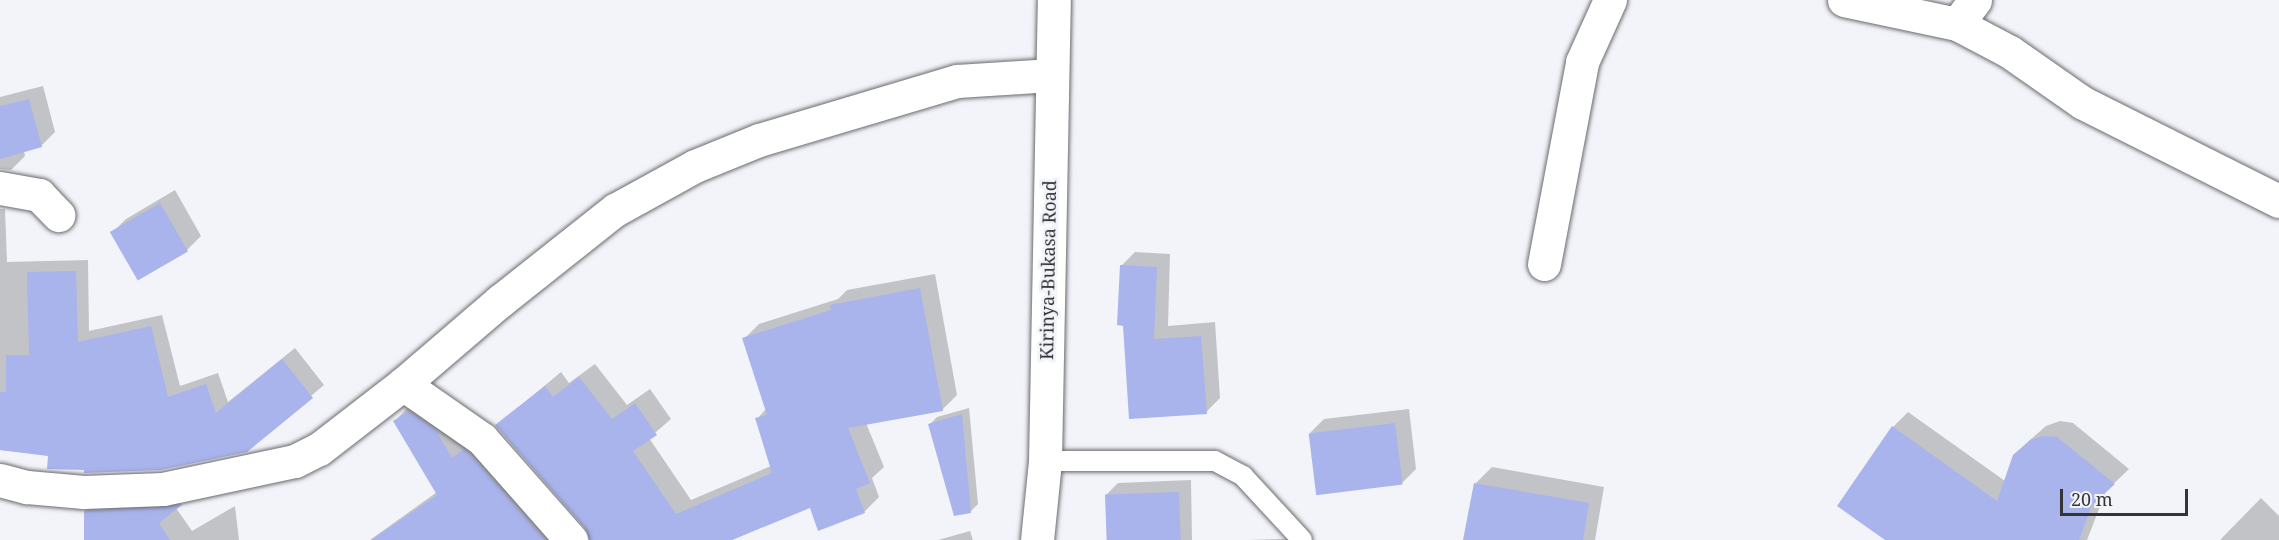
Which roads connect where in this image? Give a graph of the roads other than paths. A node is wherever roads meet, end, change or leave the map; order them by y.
1 (1054, 0) edge
2 (1610, 0) edge
3 (1844, 0) edge
4 (1966, 12) edge
5 (1052, 75) junction
6 (0, 188) edge
7 (2279, 201) edge
8 (58, 215) dead end
9 (1544, 264) dead end
10 (404, 384) junction
11 (1045, 461) junction
12 (0, 480) edge
13 (571, 540) edge
14 (1037, 540) edge
15 (1302, 540) edge

1 - 5 street, Kirinya-Bukasa Road
2 - 9 street
3 - 4 street
4 - 7 street
5 - 10 street
5 - 11 street, Kirinya-Bukasa Road
6 - 8 street
10 - 12 street
10 - 13 street
11 - 14 street, Kirinya-Bukasa Road
11 - 15 lane

